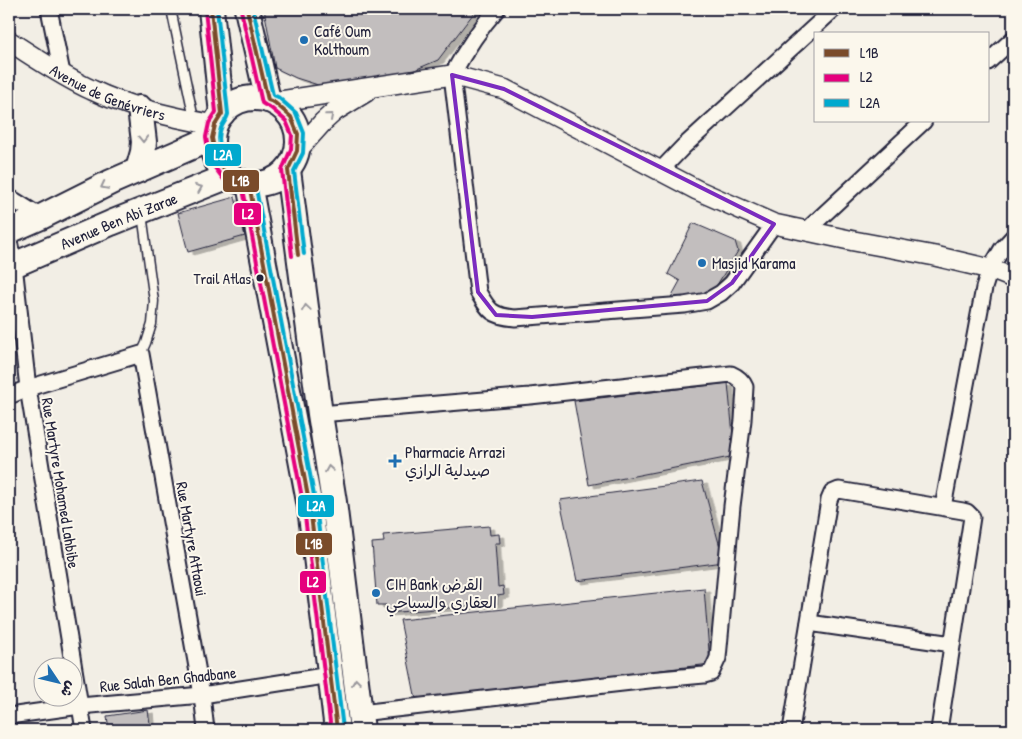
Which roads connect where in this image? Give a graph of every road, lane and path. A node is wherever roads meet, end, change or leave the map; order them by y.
1 (49, 9) edge
2 (171, 9) edge
3 (211, 9) edge
4 (247, 9) edge
5 (497, 9) edge
6 (834, 9) edge
7 (1013, 38) edge
8 (9, 41) edge
9 (990, 60) edge
10 (62, 73) junction
11 (452, 75) junction
12 (371, 88) junction
13 (271, 101) junction
14 (140, 108) junction
15 (923, 122) edge
16 (211, 125) junction
17 (292, 161) junction
18 (138, 170) junction
19 (660, 170) junction
20 (239, 180) junction
21 (9, 197) edge
22 (142, 212) junction
23 (41, 217) junction
24 (774, 224) junction
25 (9, 231) edge
26 (806, 231) junction
27 (1013, 237) edge
28 (9, 241) edge
29 (12, 266) edge
30 (990, 269) junction
31 (1013, 278) edge
32 (141, 354) junction
33 (28, 388) junction
34 (9, 396) edge
35 (320, 414) junction
36 (943, 507) junction
37 (809, 623) junction
38 (952, 644) junction
39 (72, 656) edge
40 (330, 675) junction
41 (202, 695) junction
42 (80, 706) joint
43 (82, 706) edge
44 (9, 716) edge
45 (361, 721) edge
46 (84, 730) edge
47 (206, 730) edge
48 (337, 730) edge
49 (791, 730) edge
50 (939, 730) edge

1 - 10 street
2 - 16 lane
3 - 16 main road
4 - 13 main road
5 - 11 street
6 - 19 street
7 - 9 street
8 - 10 street, Avenue de Genévriers
10 - 14 street, Avenue de Genévriers
11 - 12 street
11 - 19 street
11 - 24 street
12 - 13 street
17 -> 12 street
13 - 16 main road
13 - 17 main road
14 - 16 street, Avenue de Genévriers
14 -> 18 main road
15 - 26 street
16 - 18 main road, Avenue Ben Abi Zarae
16 - 20 main road
17 - 20 main road
35 -> 17 main road
18 -> 23 main road, Avenue Ben Abi Zarae
19 - 24 street
22 -> 20 main road, Avenue Ben Abi Zarae
20 - 40 main road
21 - 23 street
22 - 29 main road, Avenue Ben Abi Zarae
22 - 32 lane
23 - 25 main road, Avenue Ben Abi Zarae
24 - 26 street
26 - 30 street
27 - 30 street
28 - 29 street, Rue Martyre Mohamed Lahbibe
29 - 33 street, Rue Martyre Mohamed Lahbibe
30 - 31 street
30 - 36 street
32 - 33 street
32 - 41 street, Rue Martyre Attaoui
33 - 34 street
33 - 39 street, Rue Martyre Mohamed Lahbibe
45 -> 35 main road
35 - 45 street
36 - 37 street
36 - 38 street
37 - 38 street
37 - 49 street
38 - 50 street
40 - 41 street, Rue Salah Ben Ghadbane
40 - 48 main road
41 - 43 street, Rue Salah Ben Ghadbane
41 - 47 street, Rue Martyre Attaoui
42 - 44 street, Rue Salah Ben Ghadbane
42 - 46 street, Rue Martyre Mohamed Lahbibe

